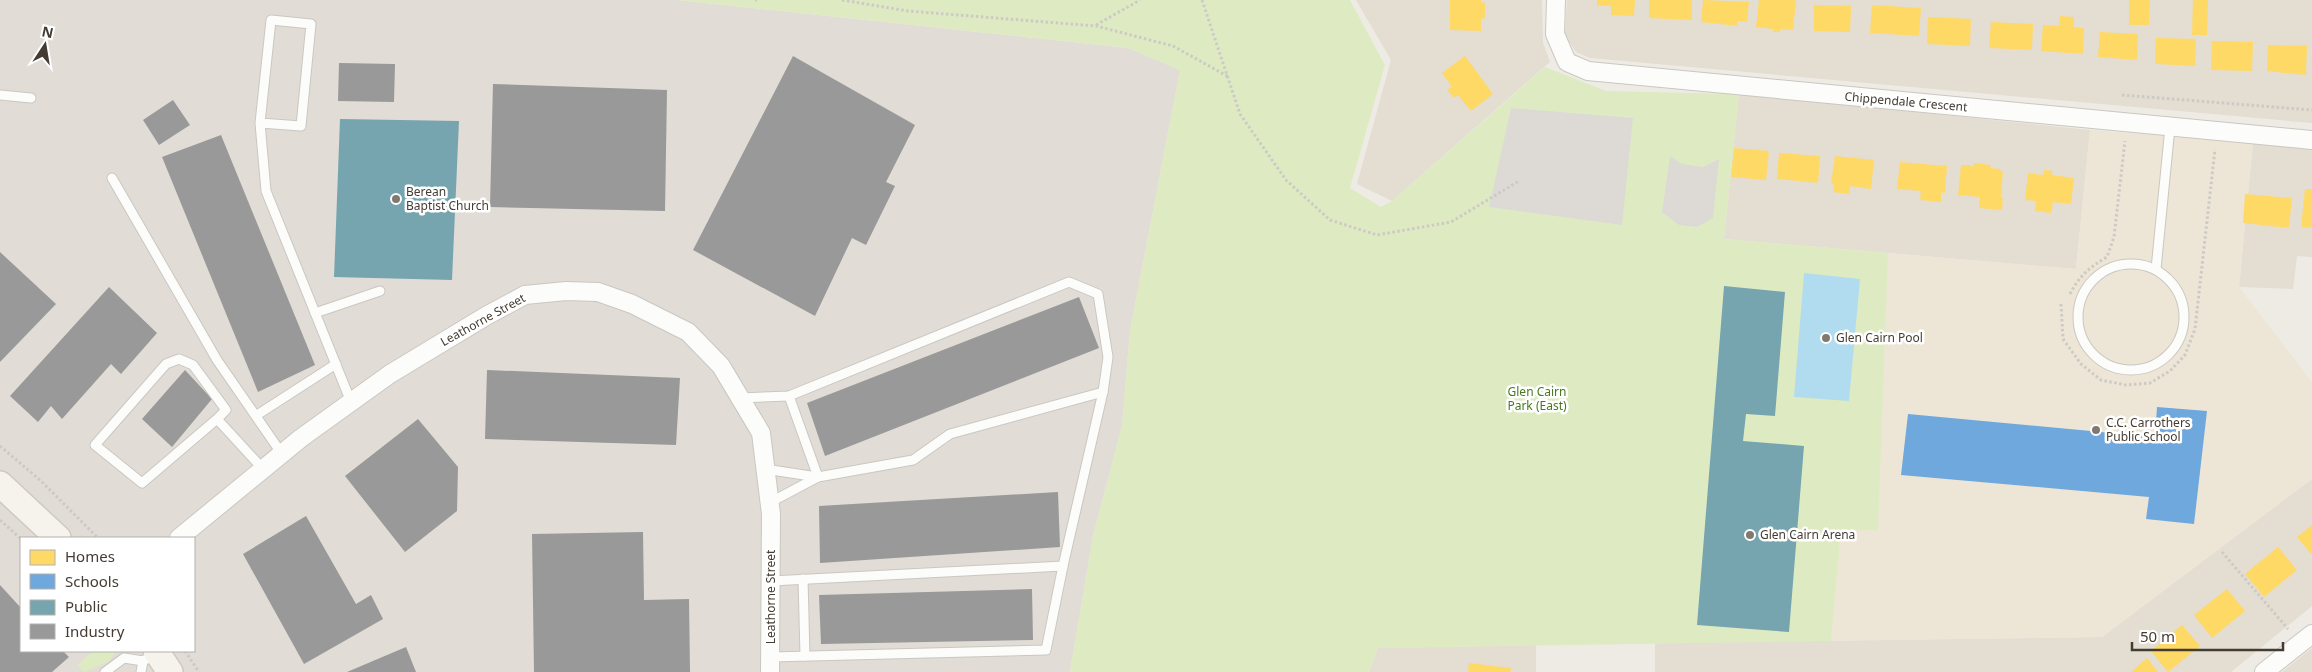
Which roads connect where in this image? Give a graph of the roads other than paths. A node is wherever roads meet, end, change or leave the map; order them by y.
1 (1556, 0) edge
2 (0, 95) edge
3 (30, 98) dead end
4 (260, 122) junction
5 (2170, 127) junction
6 (2312, 140) edge
7 (112, 178) dead end
8 (2156, 269) junction
9 (380, 291) dead end
10 (315, 313) junction
11 (336, 364) junction
12 (1102, 392) junction
13 (789, 396) junction
14 (740, 398) junction
15 (351, 402) junction
16 (256, 415) junction
17 (217, 419) junction
18 (282, 454) junction
19 (263, 469) junction
20 (765, 469) junction
21 (818, 477) junction
22 (0, 484) edge
23 (769, 504) junction
24 (57, 537) edge
25 (181, 537) edge
26 (1063, 566) junction
27 (803, 579) junction
28 (771, 581) junction
29 (2306, 639) edge
30 (805, 656) junction
31 (157, 659) edge
32 (770, 664) edge
33 (105, 672) edge
34 (141, 672) edge
35 (2264, 672) edge

1 - 5 street, Chippendale Crescent
2 - 3 lane
4 - 4 lane
4 - 10 lane
5 - 6 street, Chippendale Crescent
5 - 8 lane
7 - 16 lane
8 - 8 lane
9 - 10 lane
10 - 11 lane
11 - 15 lane
11 - 16 lane
12 - 13 lane
12 - 21 lane
12 - 26 lane
13 - 14 lane
13 - 21 lane
14 - 15 street, Leathorne Street
14 - 20 street, Leathorne Street
15 - 18 street, Leathorne Street
16 - 18 lane
17 - 17 lane
17 - 19 lane
18 - 19 street, Leathorne Street
19 - 25 street, Leathorne Street
20 - 21 lane
20 - 23 street, Leathorne Street
21 - 23 lane
22 - 24 main road
23 - 28 street, Leathorne Street
26 - 27 lane
26 - 30 lane
27 - 28 lane
27 - 30 lane
28 - 32 street, Leathorne Street
29 - 35 street
30 - 32 lane
31 - 33 lane
31 - 34 lane

